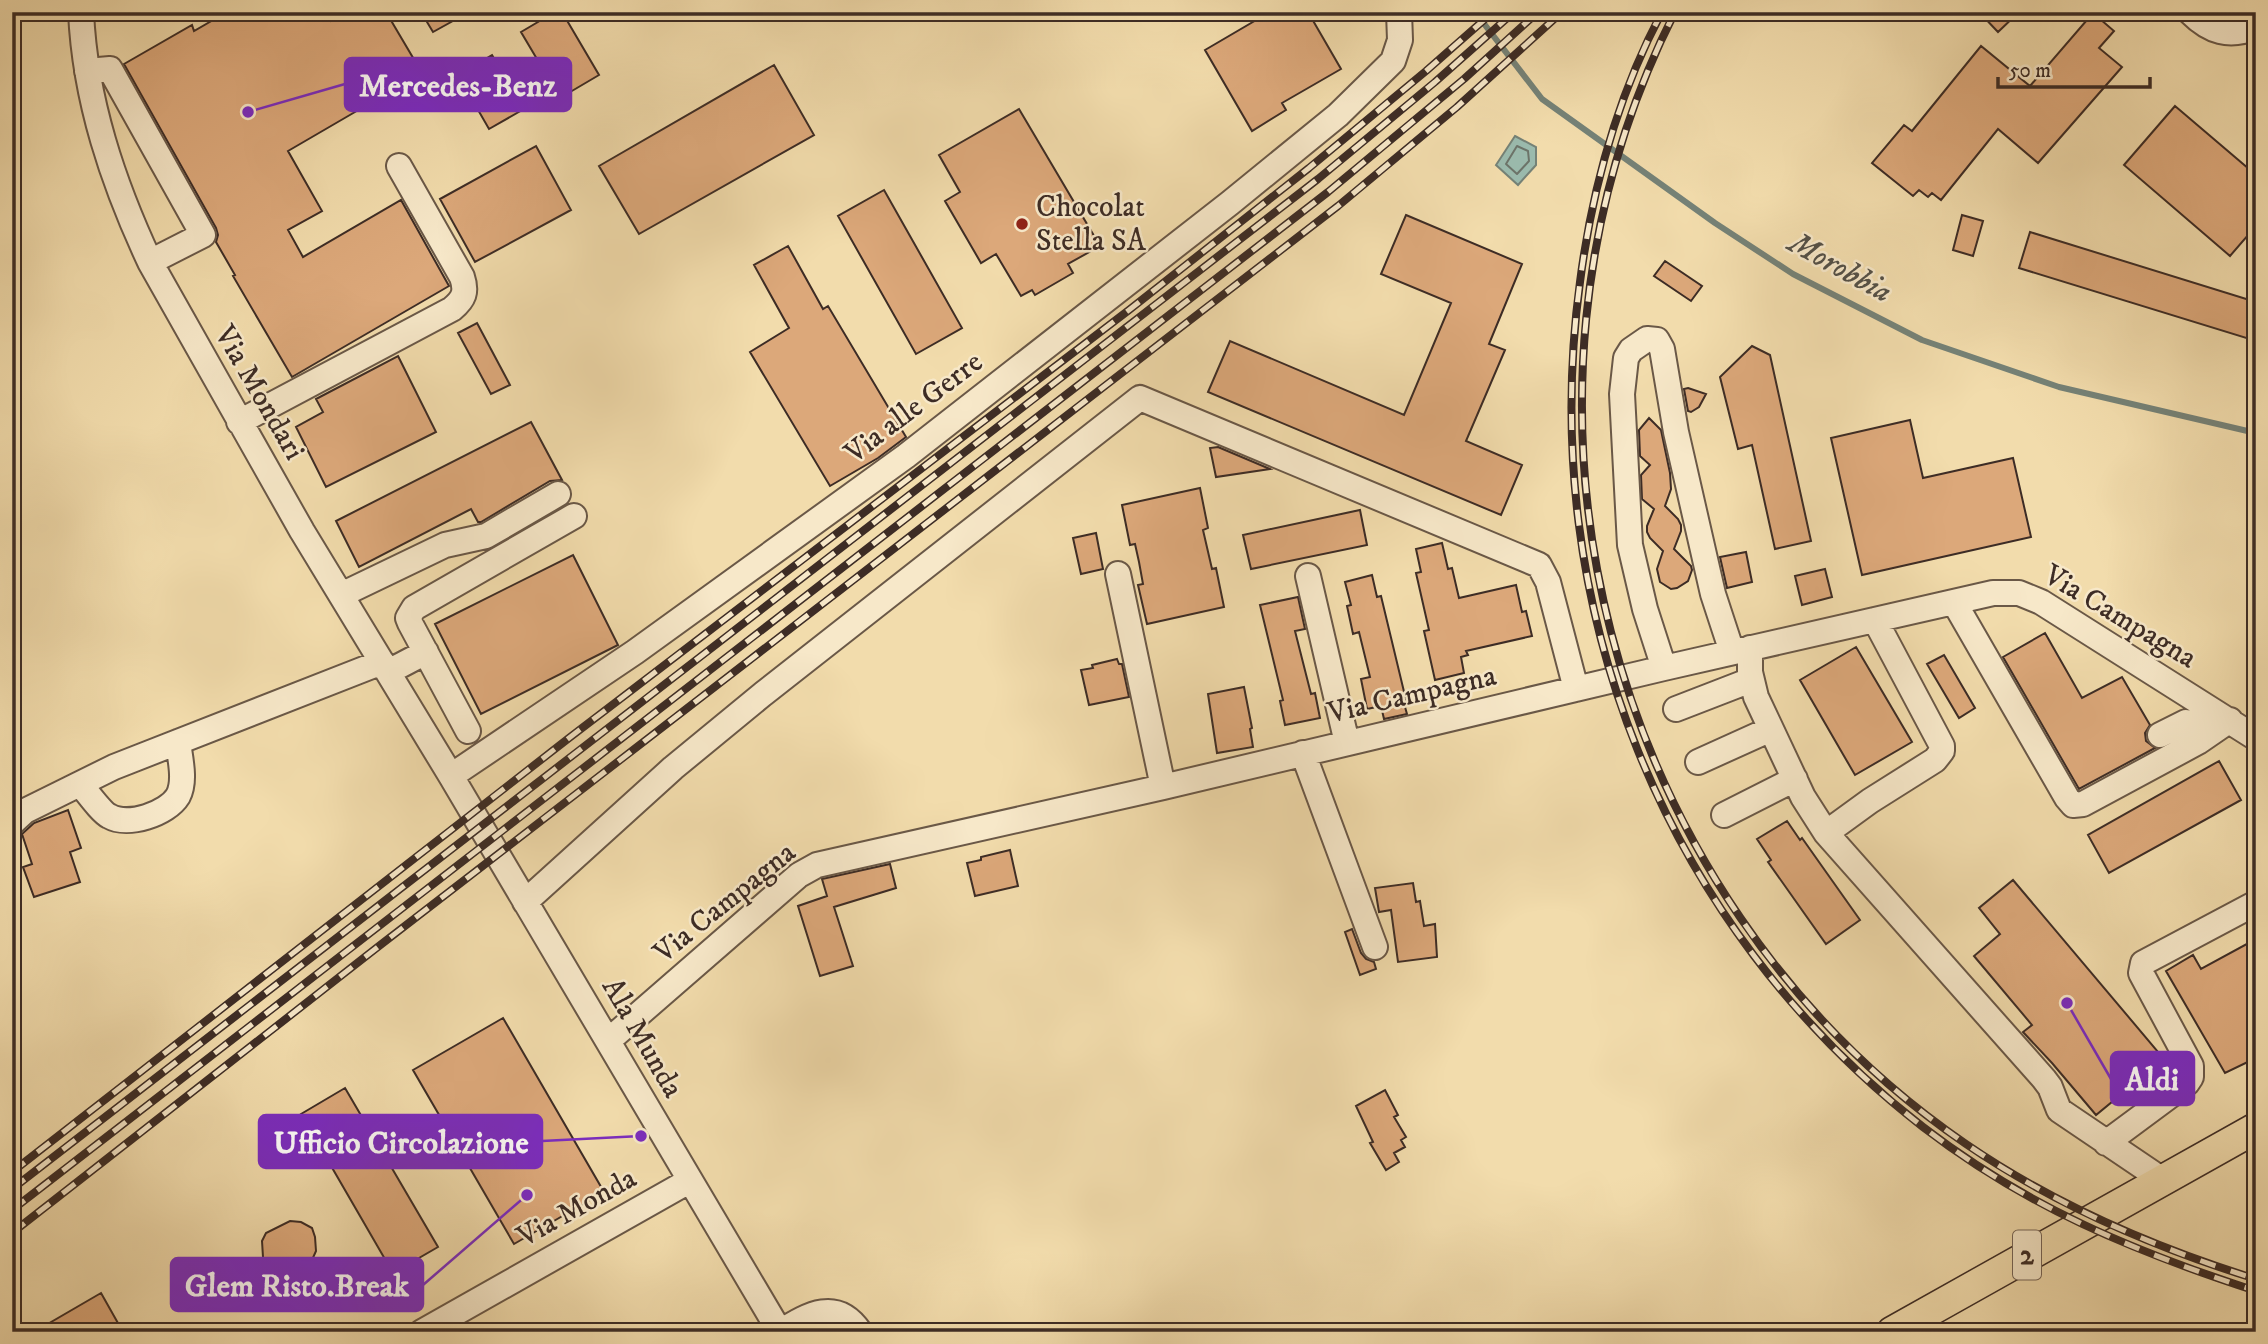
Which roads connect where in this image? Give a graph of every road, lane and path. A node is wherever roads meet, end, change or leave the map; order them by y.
1 (81, 12) edge
2 (1399, 12) edge
3 (2190, 12) edge
4 (2256, 27) edge
5 (87, 71) junction
6 (399, 166) dead end
7 (150, 262) junction
8 (239, 422) junction
9 (558, 494) dead end
10 (574, 516) dead end
11 (1118, 574) dead end
12 (1308, 576) dead end
13 (341, 595) junction
14 (1954, 602) junction
15 (1875, 620) junction
16 (1741, 650) junction
17 (426, 652) junction
18 (385, 667) junction
19 (1664, 668) junction
20 (1751, 680) junction
21 (1576, 689) junction
22 (1676, 709) dead end
23 (2222, 726) junction
24 (1772, 729) junction
25 (468, 731) dead end
26 (2160, 735) dead end
27 (2256, 738) edge
28 (178, 742) junction
29 (1347, 743) junction
30 (1303, 753) junction
31 (1698, 762) dead end
32 (451, 776) junction
33 (1795, 779) junction
34 (80, 784) junction
35 (1163, 787) junction
36 (1724, 815) dead end
37 (12, 822) edge
38 (1826, 833) junction
39 (525, 902) junction
40 (2256, 903) edge
41 (1375, 947) dead end
42 (608, 1041) junction
43 (2256, 1128) edge
44 (2106, 1143) junction
45 (690, 1181) junction
46 (2164, 1181) junction
47 (422, 1332) edge
48 (780, 1332) edge
49 (860, 1332) edge
50 (1892, 1332) edge

1 - 5 street, Via Mondari
2 - 32 street, Via alle Gerre
3 - 4 street
5 - 7 street, Via Mondari
5 - 7 street
6 - 8 street
7 - 8 street, Via Mondari
8 - 13 street, Via Mondari
9 - 13 street
10 - 17 street
11 - 35 street
12 - 29 street
13 - 18 street, Via Mondari
14 - 15 street, Via Campagna
14 - 23 street, Via Campagna
14 - 23 street
15 - 16 street, Via Campagna
15 - 38 street
16 - 19 street, Via Campagna
16 - 19 street
16 - 20 street
17 - 18 street
17 - 25 street
18 - 28 street
18 - 32 street, Via Mondari
19 - 21 street, Via Campagna
20 - 22 street
20 - 24 street
21 - 29 street, Via Campagna
21 - 39 street
23 - 26 street
23 - 27 street, Via Campagna
24 - 31 street
24 - 33 street
28 - 34 street
28 - 34 street
29 - 30 street, Via Campagna
30 - 35 street, Via Campagna
30 - 41 street
32 - 39 street, Ala Munda
33 - 36 street
33 - 38 street
34 - 37 street
35 - 42 street, Via Campagna
38 - 44 street
39 - 42 street, Ala Munda
40 - 44 street
42 - 45 street, Ala Munda
43 - 46 main road, 2
44 - 46 street
45 - 47 street, Via Monda
45 - 48 street, Ala Munda
46 - 50 main road, 2
48 - 49 street, Ala Munda

